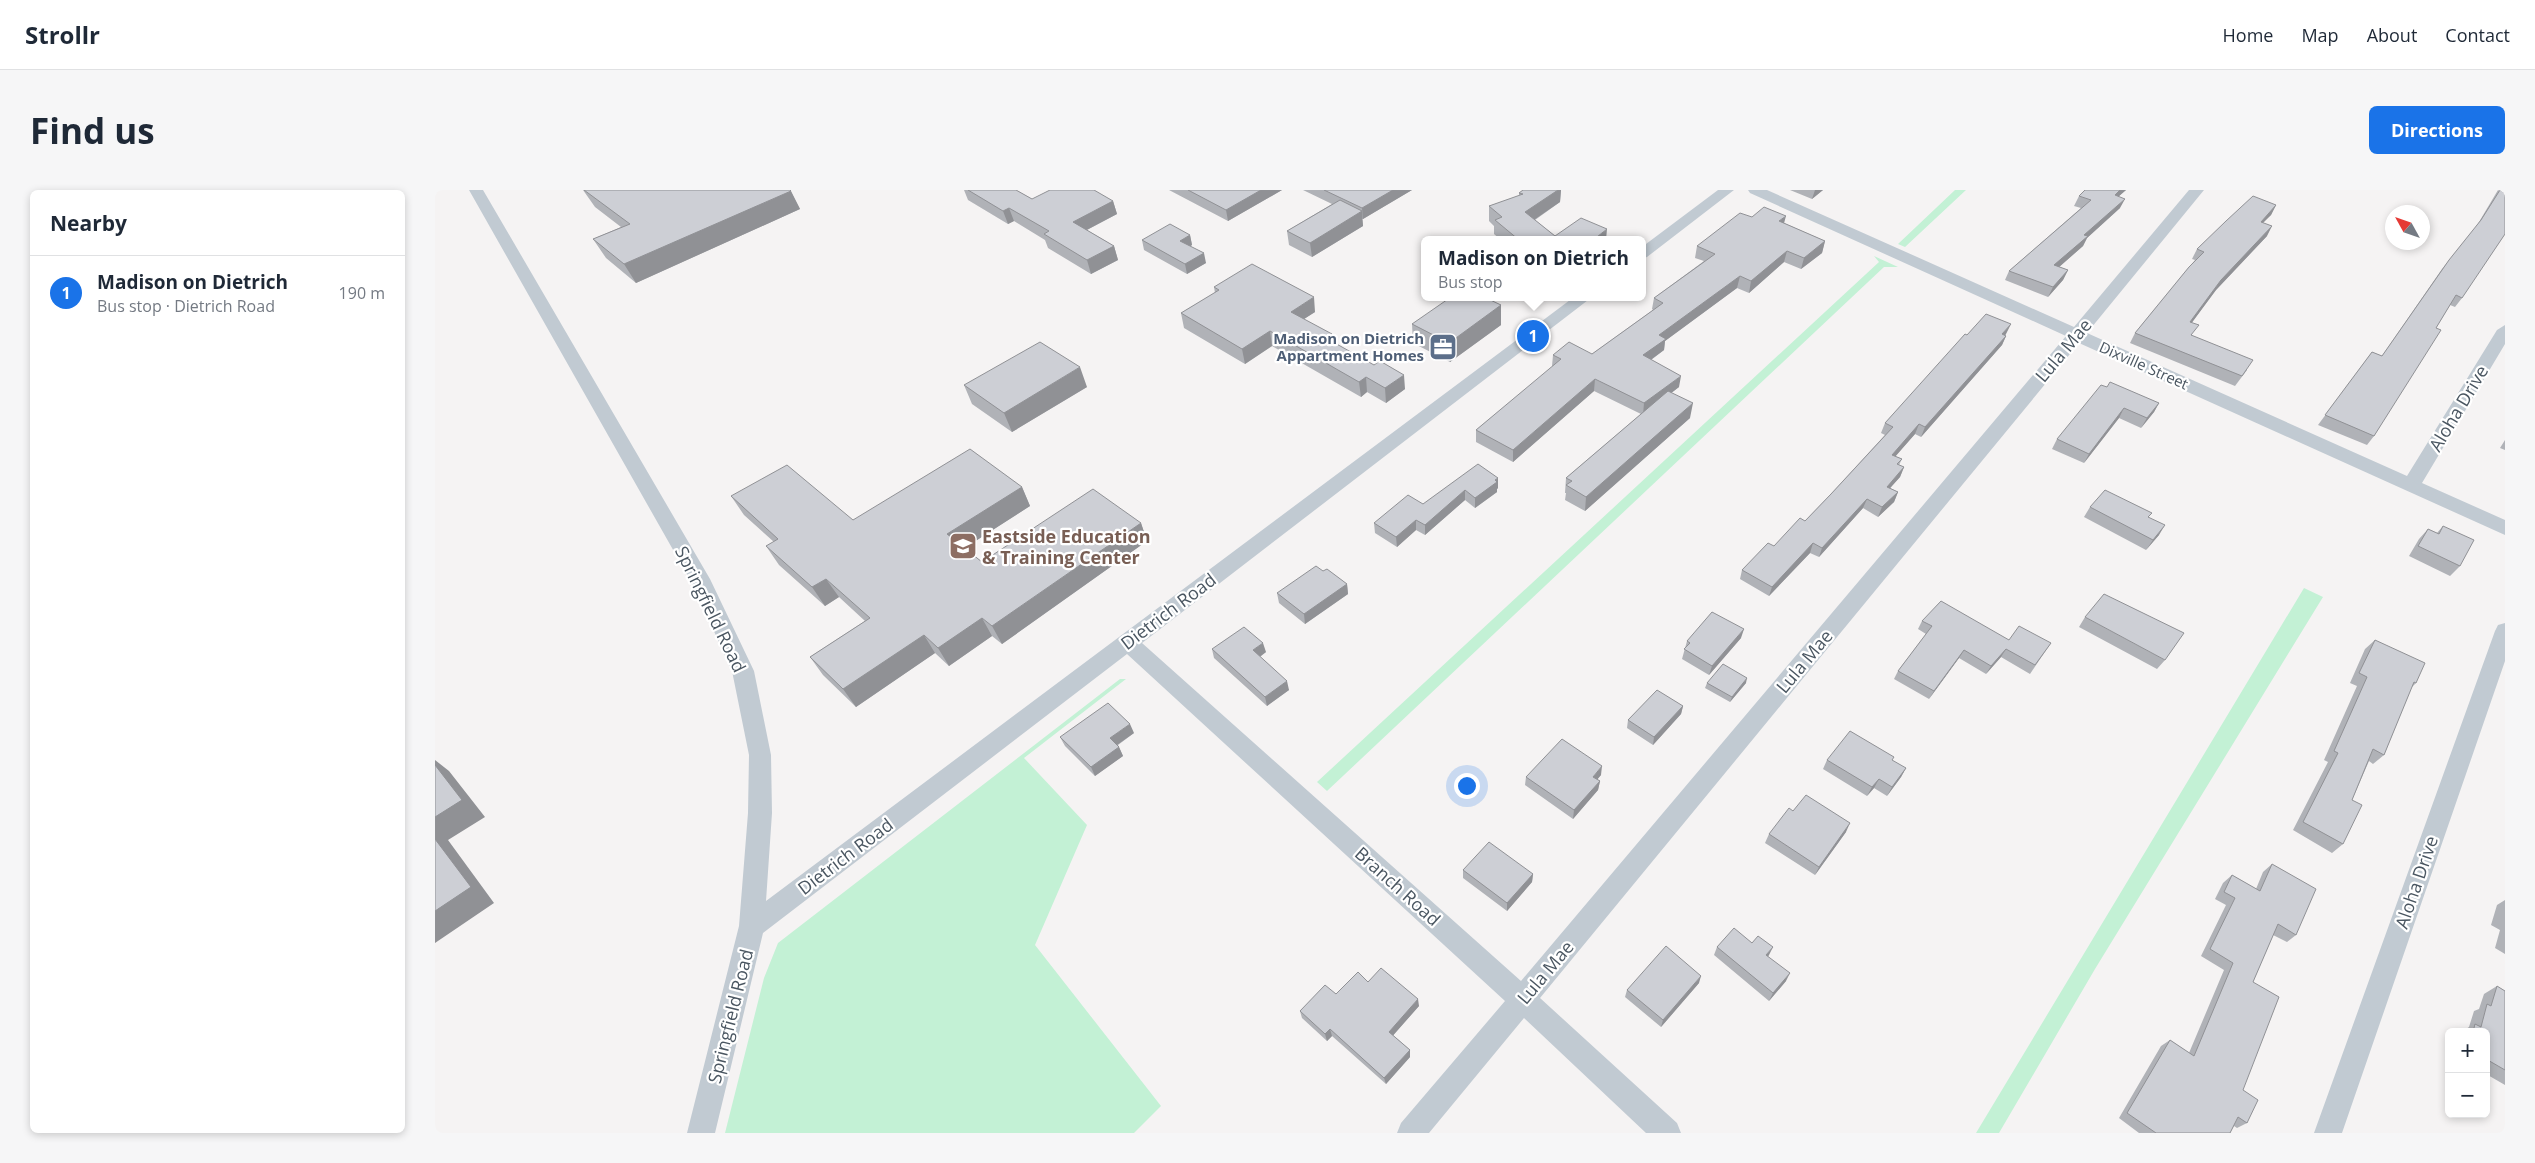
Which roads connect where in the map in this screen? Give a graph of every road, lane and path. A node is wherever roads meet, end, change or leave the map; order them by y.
1 (476, 190) edge
2 (1727, 190) edge
3 (1755, 190) edge
4 (2197, 190) edge
5 (1646, 251) edge
6 (1579, 301) edge
7 (2505, 330) edge
8 (2075, 335) junction
9 (2411, 486) junction
10 (2505, 528) edge
11 (2505, 631) edge
12 (1127, 642) junction
13 (752, 926) junction
14 (1523, 999) junction
15 (701, 1133) edge
16 (1411, 1133) edge
17 (1667, 1133) edge
18 (2328, 1133) edge

1 - 13 street, Springfield Road
2 - 5 street
3 - 8 street, Dixville Street
4 - 8 street, Lula Mae
6 - 12 street, Dietrich Road
7 - 9 street, Aloha Drive
8 - 9 street, Dixville Street
8 - 14 street, Lula Mae
9 - 10 street, Dixville Street
11 - 18 street, Aloha Drive
12 - 13 street, Dietrich Road
12 - 14 street, Branch Road
13 - 15 street, Springfield Road
14 - 16 street, Lula Mae
14 - 17 street, Branch Road

